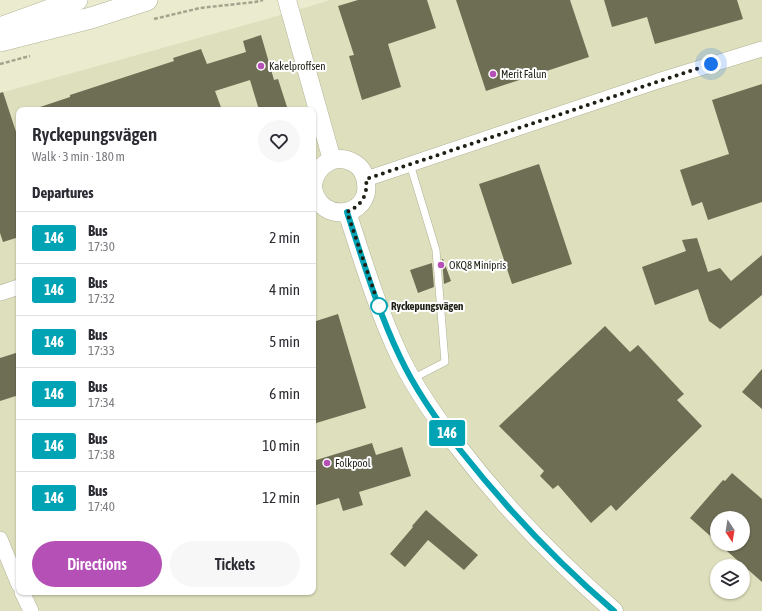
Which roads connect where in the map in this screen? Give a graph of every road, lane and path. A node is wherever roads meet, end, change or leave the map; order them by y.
1 (77, 0) edge
2 (147, 0) edge
3 (263, 0) edge
4 (287, 0) edge
5 (148, 21) dead end
6 (0, 28) edge
7 (0, 41) edge
8 (762, 49) edge
9 (36, 54) dead end
10 (0, 64) edge
11 (332, 160) junction
12 (410, 164) junction
13 (316, 174) edge
14 (366, 179) junction
15 (316, 198) edge
16 (347, 212) junction
17 (16, 288) edge
18 (0, 293) edge
19 (412, 379) junction
20 (0, 539) edge
21 (16, 578) edge
22 (23, 595) edge
23 (31, 611) edge
24 (614, 611) edge

1 - 6 main road
2 - 7 main road
3 - 5 path
4 - 11 street
8 - 12 street
9 - 10 path
11 - 13 street
11 - 14 street
12 - 14 street
12 - 19 lane
14 - 16 street
15 - 16 street
16 - 19 street
17 - 18 street
19 - 24 street
20 - 21 street
22 - 23 street

